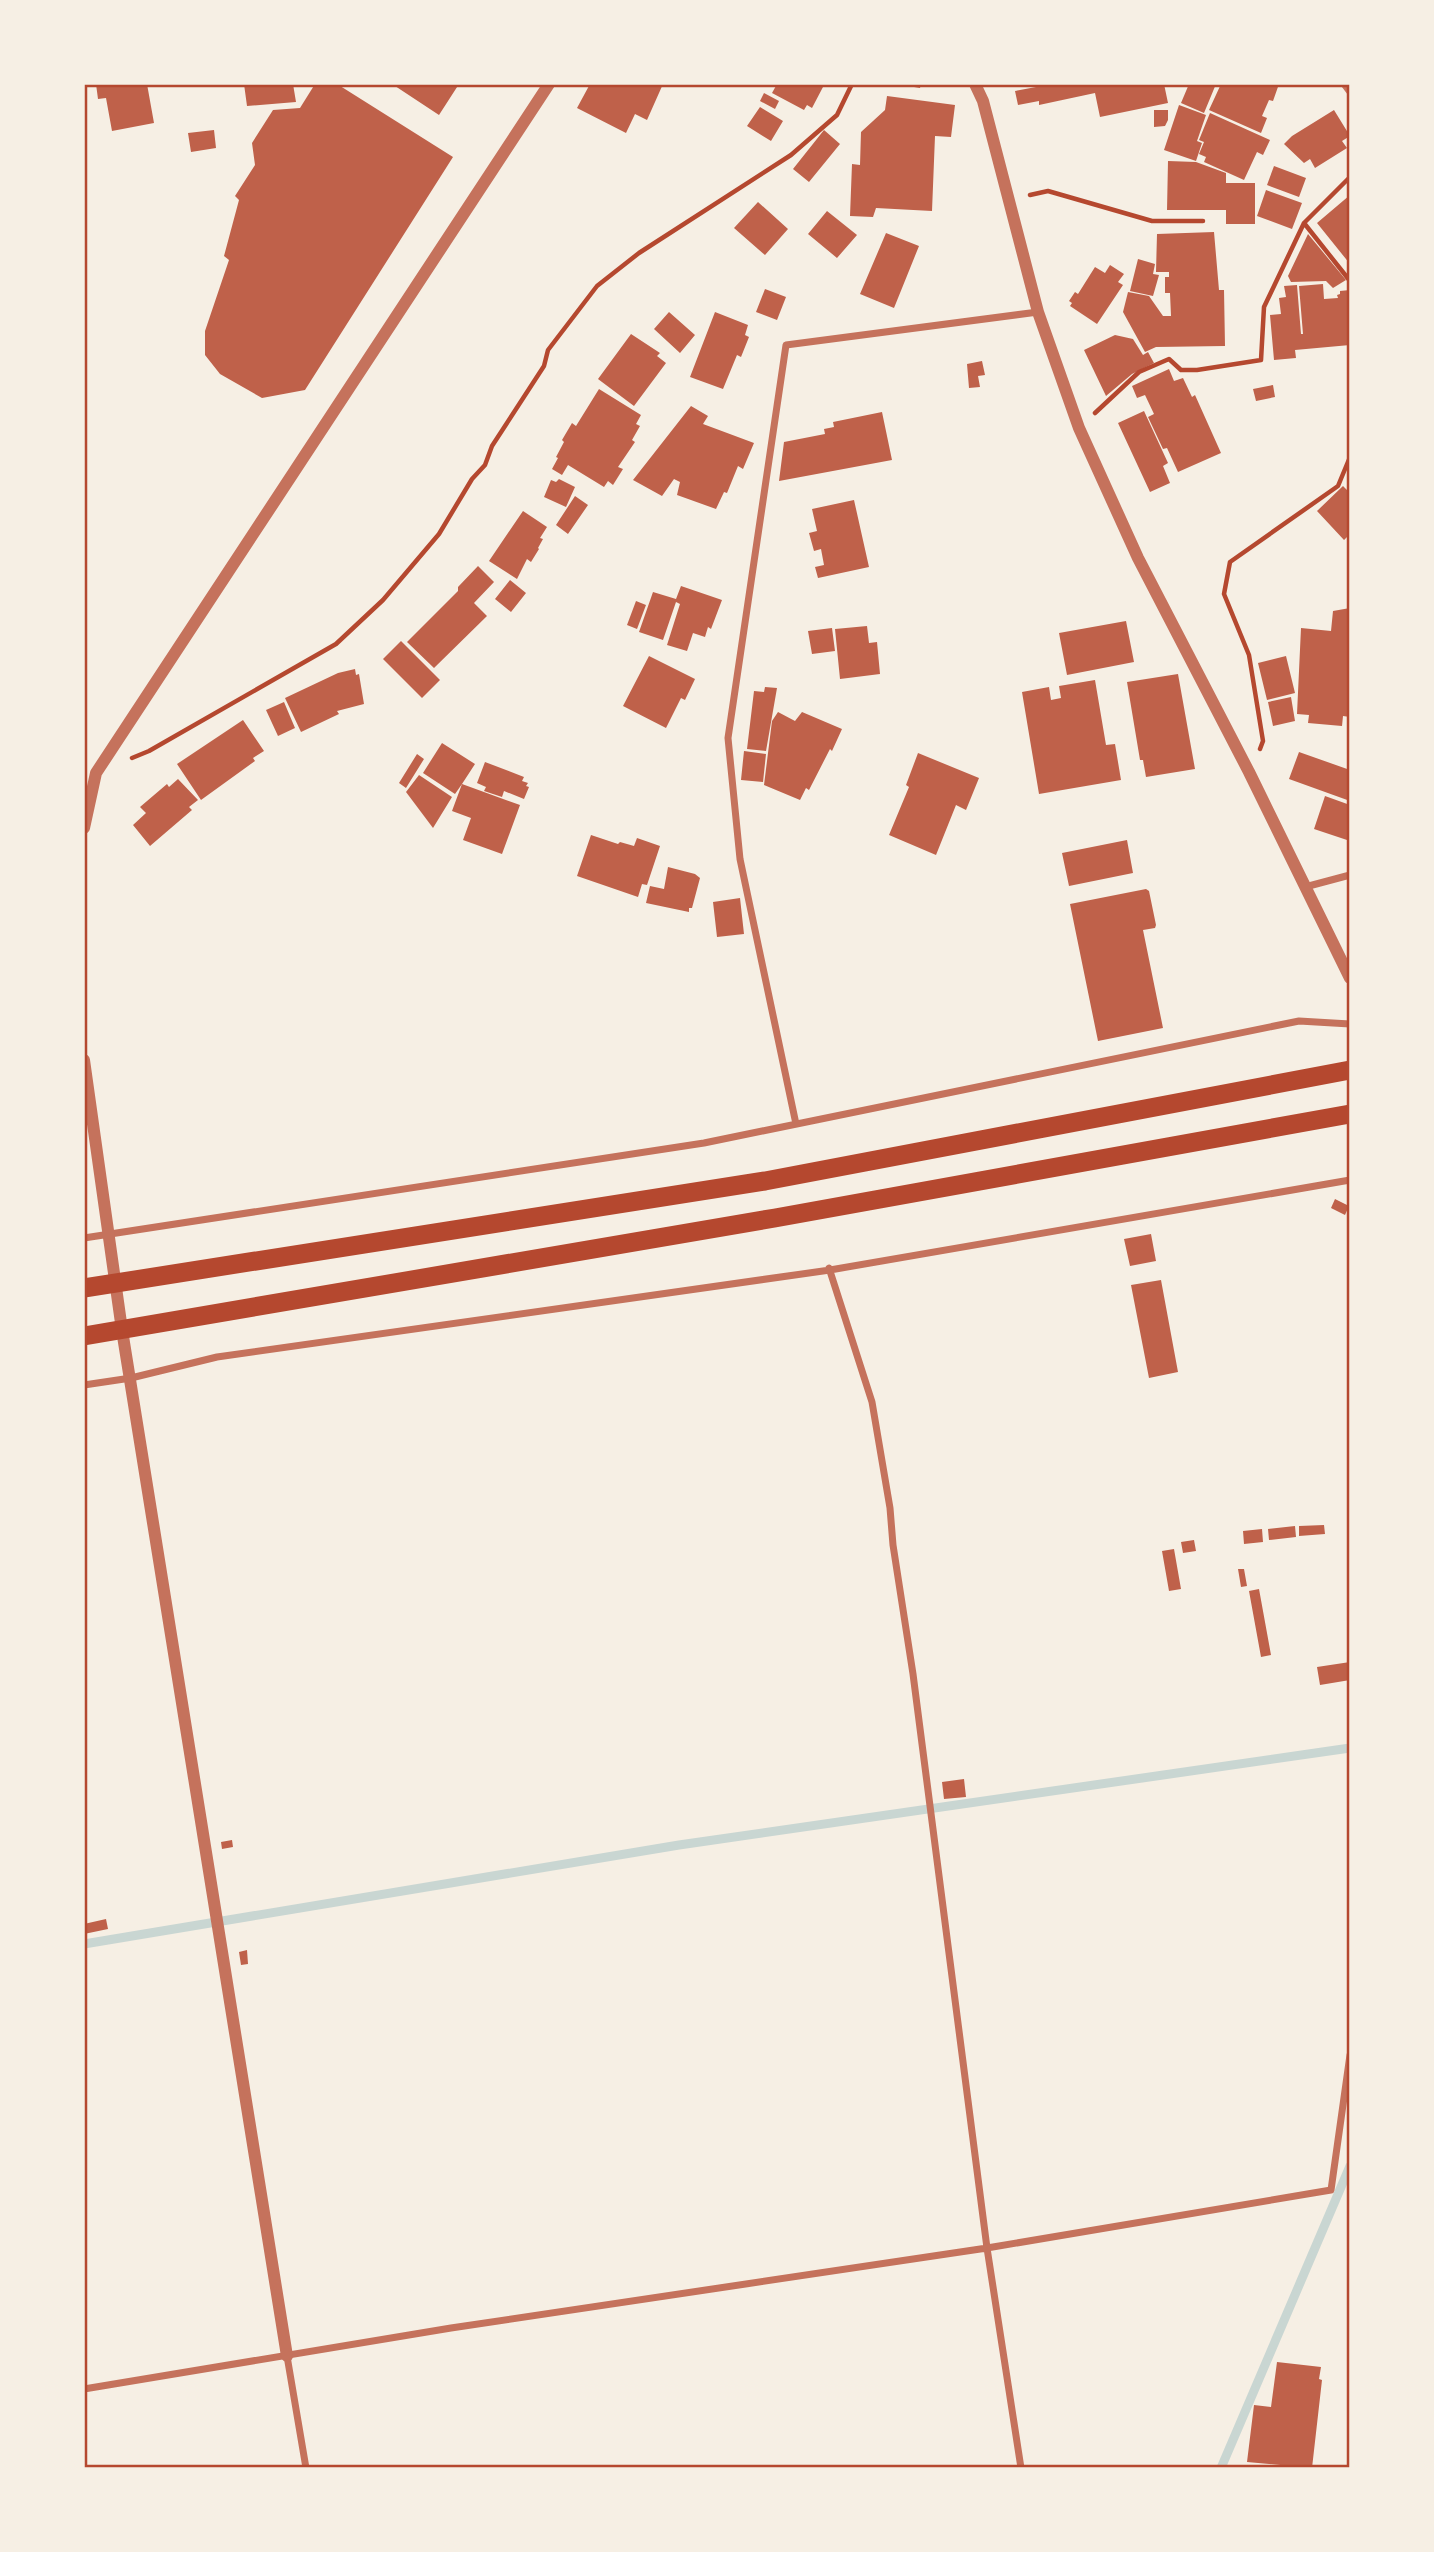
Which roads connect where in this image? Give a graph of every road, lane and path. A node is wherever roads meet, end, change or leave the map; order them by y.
1 (549, 84) edge
2 (852, 84) edge
3 (975, 84) edge
4 (1344, 84) edge
5 (1350, 92) edge
6 (1350, 177) edge
7 (1008, 199) junction
8 (1203, 221) dead end
9 (1304, 223) junction
10 (1350, 281) edge
11 (1038, 312) junction
12 (1079, 428) junction
13 (1350, 457) edge
14 (90, 770) edge
15 (1249, 772) junction
16 (84, 828) edge
17 (1350, 876) edge
18 (1304, 888) junction
19 (1350, 978) edge
20 (1350, 1024) edge
21 (84, 1060) edge
22 (1345, 1072) edge
23 (1350, 1115) edge
24 (796, 1124) junction
25 (1350, 1180) edge
26 (108, 1234) junction
27 (84, 1238) edge
28 (829, 1269) junction
29 (116, 1282) junction
30 (84, 1288) edge
31 (122, 1330) junction
32 (84, 1336) edge
33 (131, 1378) junction
34 (84, 1385) edge
35 (1350, 2055) edge
36 (987, 2248) junction
37 (287, 2356) junction
38 (84, 2389) edge
39 (306, 2468) edge
40 (1021, 2468) edge

1 - 14 street
2 - 14 path
3 - 7 street
4 - 5 street
6 - 9 path
7 - 8 path
7 - 11 street
9 - 10 path
9 - 12 path
11 - 12 street
11 - 24 street
12 - 15 street
13 - 15 path
14 - 16 street
15 - 18 street
17 - 18 street
18 - 19 street
20 - 24 street
21 - 26 street
22 - 29 highway
23 - 31 highway
24 - 26 street
25 - 28 street
26 - 27 street
26 - 29 street
28 - 33 street
28 - 36 street
29 - 30 highway
29 - 31 street
31 - 32 highway
31 - 33 street
33 - 34 street
33 - 37 street
35 - 36 street
36 - 37 street
36 - 40 street
37 - 38 street
37 - 39 street

